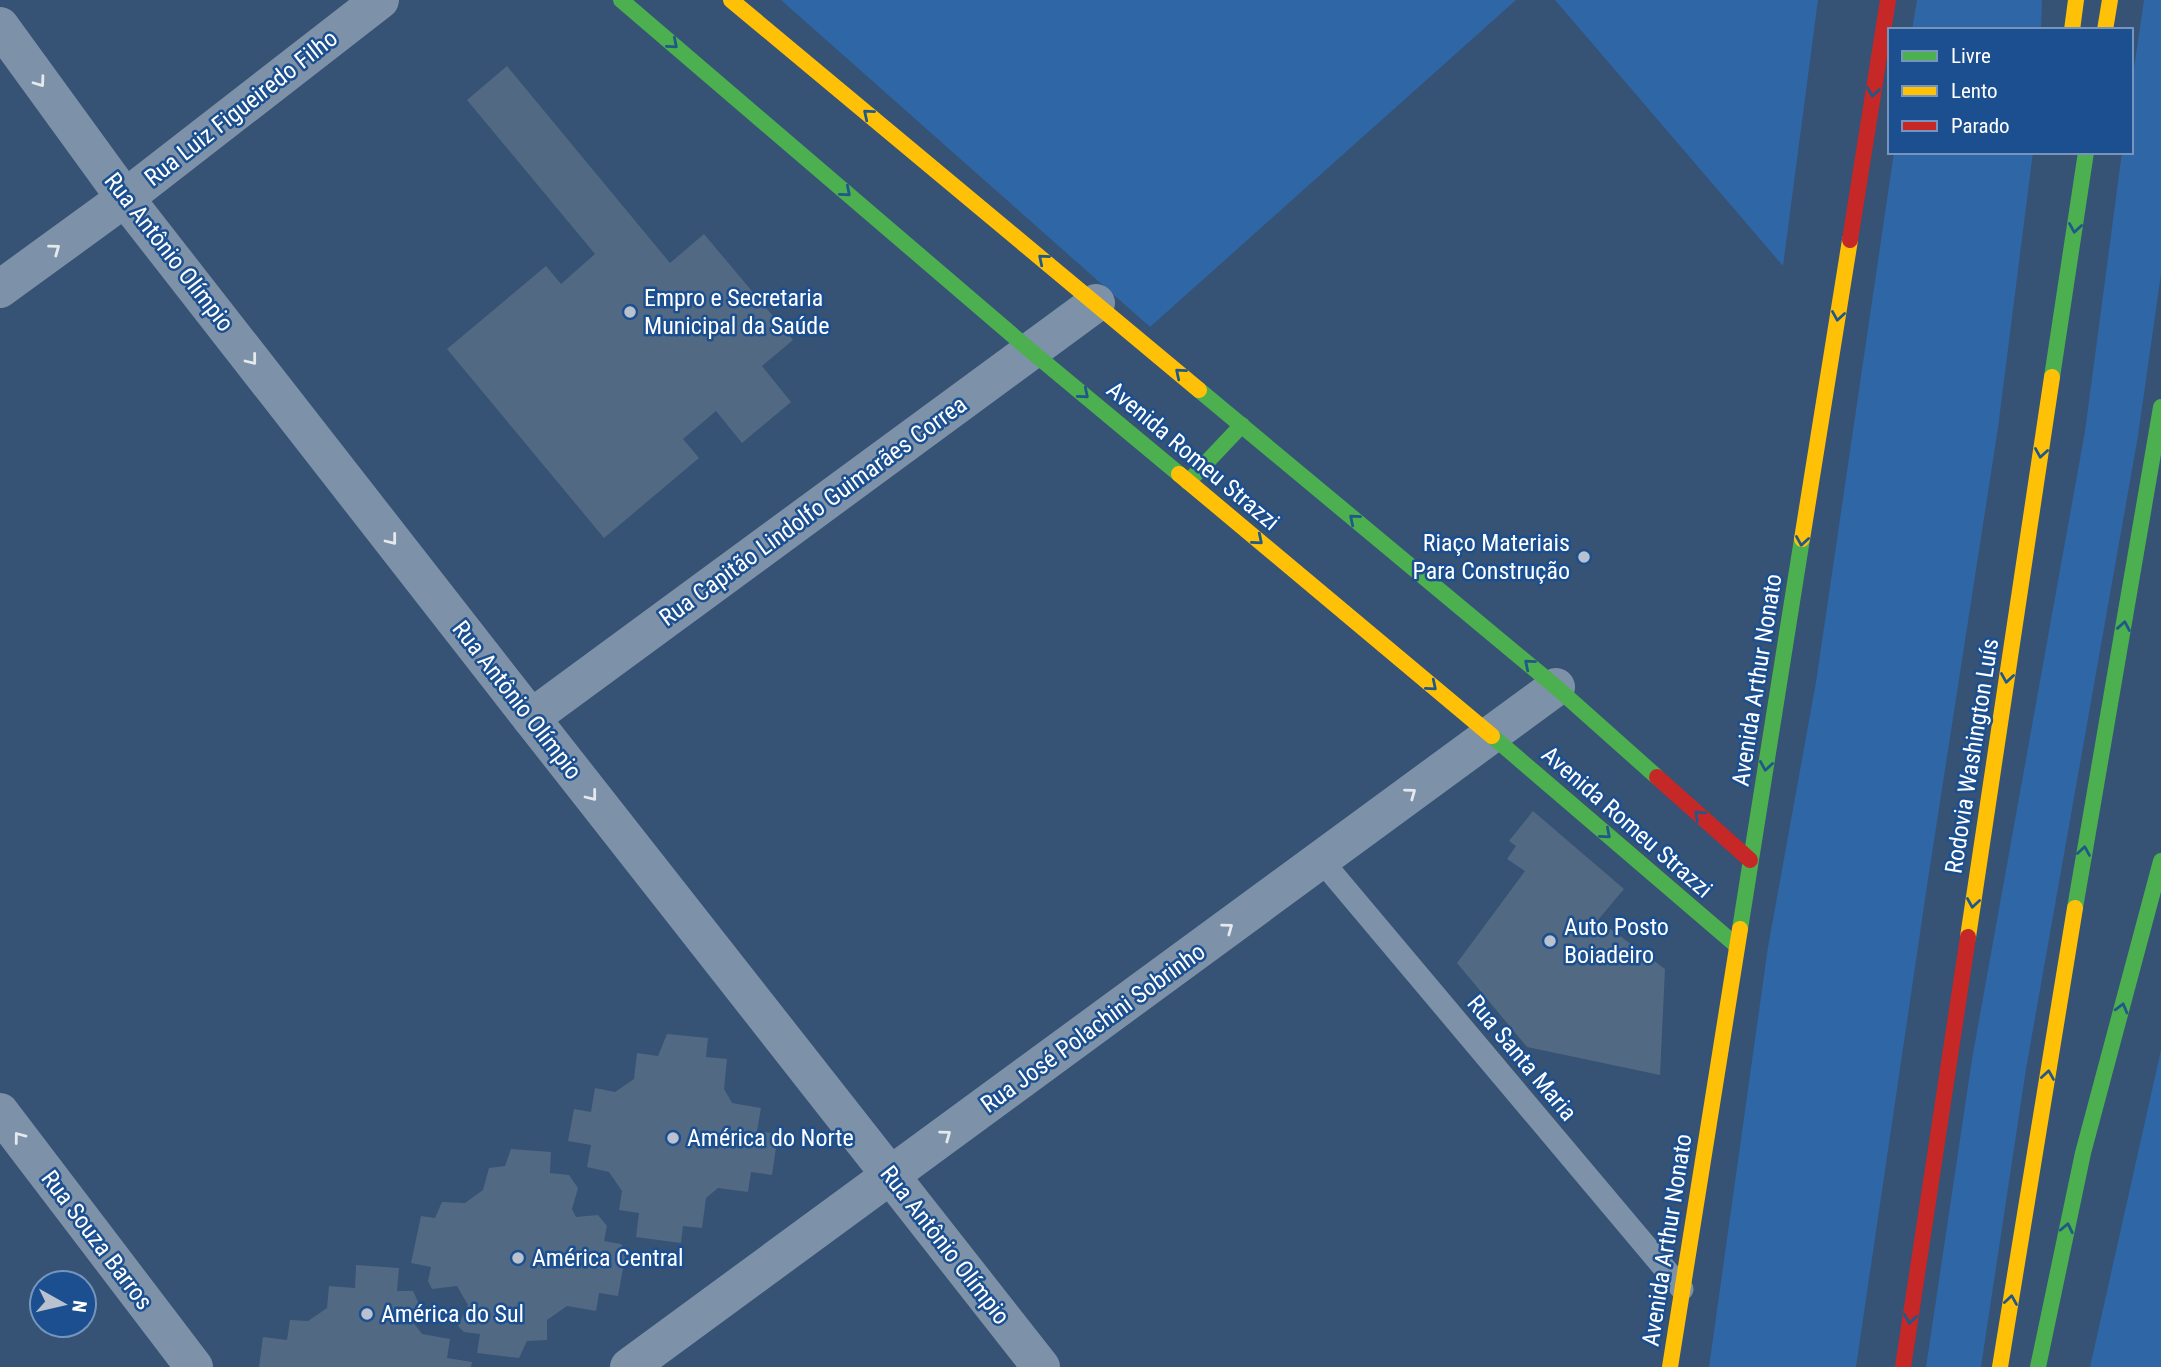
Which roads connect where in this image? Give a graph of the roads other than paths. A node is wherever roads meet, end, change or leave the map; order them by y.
1 (380, 0) edge
2 (621, 0) edge
3 (731, 0) edge
4 (1888, 0) edge
5 (2076, 0) edge
6 (2110, 0) edge
7 (0, 26) edge
8 (2072, 28) edge
9 (2105, 28) edge
10 (2085, 155) edge
11 (125, 198) junction
12 (0, 289) edge
13 (1096, 303) junction
14 (1031, 351) junction
15 (2161, 407) edge
16 (1242, 425) junction
17 (1188, 482) junction
18 (1556, 687) junction
19 (531, 718) junction
20 (1490, 735) junction
21 (1321, 860) junction
22 (1751, 860) junction
23 (2161, 861) edge
24 (1737, 946) junction
25 (0, 1112) edge
26 (891, 1176) junction
27 (1682, 1289) junction
28 (1666, 1363) edge
29 (194, 1367) edge
30 (629, 1367) edge
31 (1041, 1367) edge
32 (1903, 1367) edge
33 (2000, 1367) edge
34 (2038, 1367) edge

1 - 11 street, Rua Luiz Figueiredo Filho
2 -> 14 main road, Avenida Romeu Strazzi
13 -> 3 main road
4 -> 22 main road, Avenida Arthur Nonato
5 - 8 main road
6 - 9 main road
7 -> 11 street, Rua Antônio Olímpio
10 -> 32 main road, Rodovia Washington Luís
12 -> 11 street, Rua Luiz Figueiredo Filho
11 -> 19 street, Rua Antônio Olímpio
13 - 14 street, Rua Capitão Lindolfo Guimarães Correa
16 -> 13 main road
14 -> 17 main road, Avenida Romeu Strazzi
14 - 19 street, Rua Capitão Lindolfo Guimarães Correa
33 -> 15 main road
16 - 17 main road
18 -> 16 main road
17 -> 20 main road, Avenida Romeu Strazzi
18 - 20 street, Rua José Polachini Sobrinho
22 -> 18 main road
19 -> 26 street, Rua Antônio Olímpio
21 -> 20 street, Rua José Polachini Sobrinho
20 -> 24 main road, Avenida Romeu Strazzi
26 -> 21 street, Rua José Polachini Sobrinho
21 - 27 lane, Rua Santa Maria
22 - 24 main road, Avenida Arthur Nonato
34 -> 23 main road
24 - 27 main road, Avenida Arthur Nonato
29 -> 25 street, Rua Souza Barros
26 - 30 street, Rua José Polachini Sobrinho
26 - 31 street, Rua Antônio Olímpio
27 - 28 main road, Avenida Arthur Nonato

